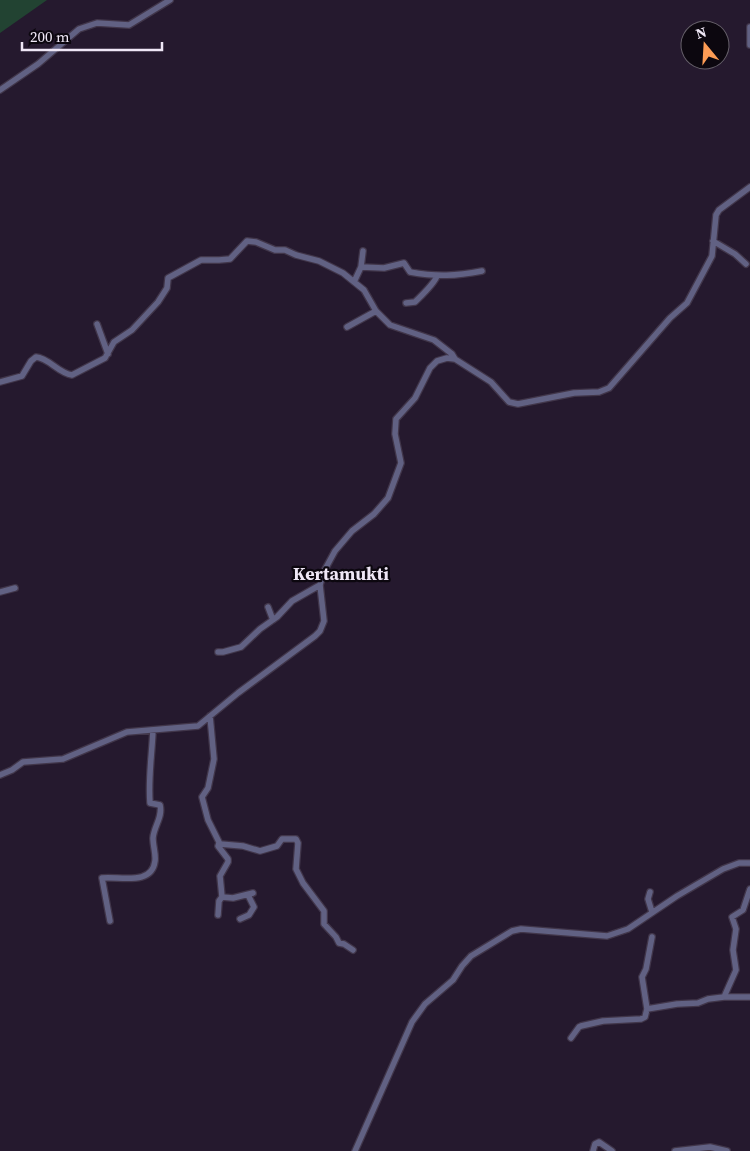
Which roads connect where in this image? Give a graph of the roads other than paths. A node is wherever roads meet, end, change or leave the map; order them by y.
1 (170, 0) edge
2 (750, 27) edge
3 (750, 45) edge
4 (0, 90) edge
5 (750, 186) edge
6 (713, 241) junction
7 (363, 251) dead end
8 (746, 264) dead end
9 (361, 267) junction
10 (482, 270) dead end
11 (437, 276) junction
12 (354, 282) junction
13 (406, 303) dead end
14 (376, 312) junction
15 (97, 324) dead end
16 (347, 328) dead end
17 (108, 354) junction
18 (455, 359) junction
19 (0, 382) edge
20 (320, 585) junction
21 (15, 588) dead end
22 (0, 592) edge
23 (268, 607) dead end
24 (273, 620) junction
25 (218, 652) dead end
26 (210, 716) junction
27 (153, 730) junction
28 (0, 775) edge
29 (220, 843) junction
30 (750, 863) edge
31 (750, 889) edge
32 (650, 892) dead end
33 (222, 897) junction
34 (652, 912) junction
35 (218, 915) dead end
36 (240, 920) dead end
37 (110, 921) dead end
38 (652, 937) dead end
39 (353, 950) dead end
40 (724, 997) junction
41 (750, 997) edge
42 (647, 1009) junction
43 (571, 1038) dead end
44 (355, 1151) edge
45 (593, 1151) edge
46 (612, 1151) edge
47 (675, 1151) edge
48 (726, 1151) edge

1 - 4 street
2 - 3 street
5 - 6 street
6 - 8 street
6 - 18 street
7 - 9 street
9 - 11 street
9 - 12 street
10 - 11 street
11 - 13 street
12 - 14 street
12 - 17 street
14 - 16 street
14 - 18 street
15 - 17 street
17 - 19 street
18 - 20 street
20 - 24 street
20 - 26 street
21 - 22 street
23 - 24 street
24 - 25 street
26 - 27 street
26 - 29 street
27 - 28 street
27 - 37 street
29 - 33 street
29 - 39 street
30 - 34 street
31 - 40 street
32 - 34 street
33 - 35 street
33 - 36 street
34 - 44 street
38 - 42 street
40 - 41 street
40 - 42 street
42 - 43 street
45 - 46 street
47 - 48 street

